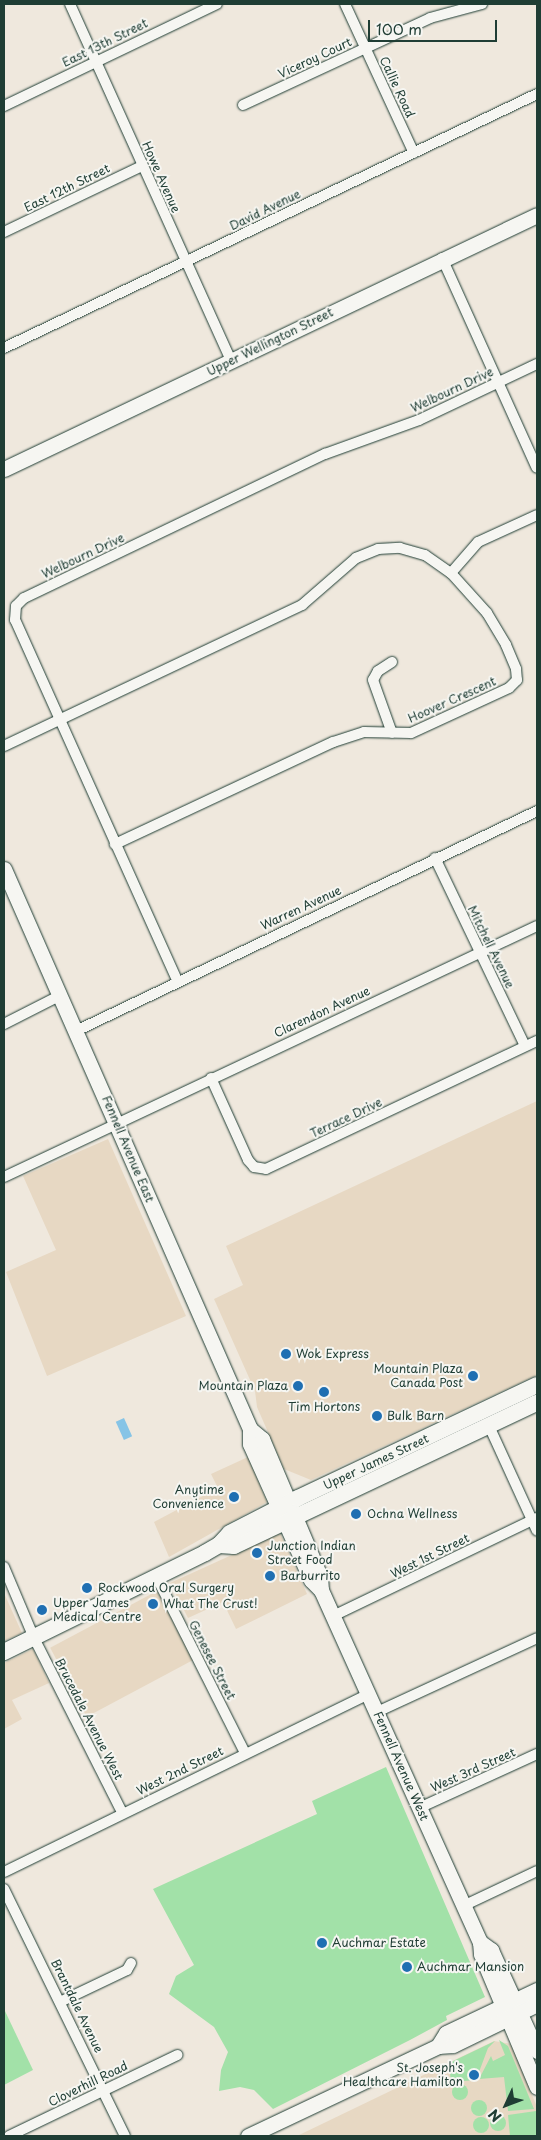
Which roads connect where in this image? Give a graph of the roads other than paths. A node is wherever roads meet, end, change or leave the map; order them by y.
1 (70, 4) edge
2 (217, 4) edge
3 (345, 4) edge
4 (482, 4) edge
5 (365, 48) junction
6 (96, 62) junction
7 (537, 94) edge
8 (243, 105) dead end
9 (4, 106) edge
10 (414, 153) junction
11 (142, 166) junction
12 (537, 215) edge
13 (4, 232) edge
14 (442, 258) junction
15 (186, 262) junction
16 (4, 348) edge
17 (231, 361) junction
18 (537, 364) edge
19 (498, 383) junction
20 (537, 468) edge
21 (4, 469) edge
22 (537, 514) edge
23 (451, 573) junction
24 (392, 662) dead end
25 (59, 719) junction
26 (392, 733) junction
27 (4, 746) edge
28 (537, 811) edge
29 (115, 844) junction
30 (435, 858) junction
31 (6, 879) edge
32 (537, 926) edge
33 (479, 952) junction
34 (177, 980) junction
35 (60, 996) junction
36 (4, 1024) edge
37 (76, 1031) junction
38 (537, 1041) edge
39 (526, 1046) junction
40 (211, 1078) junction
41 (118, 1124) junction
42 (4, 1177) edge
43 (537, 1385) edge
44 (537, 1403) edge
45 (489, 1426) junction
46 (287, 1512) junction
47 (535, 1519) edge
48 (537, 1531) edge
49 (4, 1567) edge
50 (157, 1578) junction
51 (333, 1616) junction
52 (34, 1638) junction
53 (537, 1638) edge
54 (4, 1652) edge
55 (368, 1694) junction
56 (376, 1712) junction
57 (245, 1753) junction
58 (537, 1754) edge
59 (419, 1808) junction
60 (122, 1812) junction
61 (537, 1871) edge
62 (4, 1872) edge
63 (4, 1889) edge
64 (464, 1906) junction
65 (131, 1963) dead end
66 (537, 1990) edge
67 (62, 2001) junction
68 (537, 2004) edge
69 (512, 2010) junction
70 (537, 2050) edge
71 (177, 2055) dead end
72 (537, 2087) edge
73 (104, 2090) junction
74 (9, 2136) edge
75 (125, 2136) edge
76 (248, 2136) edge

1 - 6 street, Howe Avenue
2 - 6 street, East 13th Street
3 - 5 street, Callie Road
4 - 5 street, Viceroy Court
5 - 8 street, Viceroy Court
5 - 10 street, Callie Road
6 - 9 street, East 13th Street
6 - 11 street, Howe Avenue
7 - 10 street, David Avenue
10 - 15 street, David Avenue
11 - 13 street, East 12th Street
11 - 15 street, Howe Avenue
12 - 14 main road, Upper Wellington Street
14 - 17 main road, Upper Wellington Street
14 - 19 street
15 - 16 street, David Avenue
15 - 17 street, Howe Avenue
17 - 21 main road, Upper Wellington Street
18 - 19 street, Welbourn Drive
19 - 20 street
19 - 25 street, Welbourn Drive
22 - 23 street
23 - 25 street, Hoover Crescent
23 - 26 street, Hoover Crescent
24 - 26 street
25 - 27 street, Hoover Crescent
25 - 29 street, Welbourn Drive
26 - 29 street, Hoover Crescent
28 - 30 street, Warren Avenue
29 - 34 street, Welbourn Drive
30 - 33 street, Mitchell Avenue
30 - 34 street, Warren Avenue
31 - 35 main road, Fennell Avenue East
32 - 33 street, Clarendon Avenue
33 - 39 street, Mitchell Avenue
33 - 40 street, Clarendon Avenue
34 - 37 street, Warren Avenue
35 - 36 street
35 - 37 main road, Fennell Avenue East
37 - 41 main road, Fennell Avenue East
38 - 39 street, Terrace Drive
39 - 40 street, Terrace Drive
40 - 41 street, Clarendon Avenue
41 - 42 street, Clarendon Avenue
41 - 46 main road, Fennell Avenue East
43 - 46 main road, Upper James Street
44 - 45 main road, Upper James Street
45 - 46 main road, Upper James Street
45 - 47 street
46 - 50 main road, Upper James Street
46 - 51 main road, Fennell Avenue West
47 - 48 street
47 - 51 street, West 1st Street
49 - 52 street, Brucedale Avenue West
50 - 52 main road, Upper James Street
50 - 57 street, Genesee Street
51 - 55 main road, Fennell Avenue West
52 - 54 main road, Upper James Street
52 - 60 street, Brucedale Avenue West
53 - 56 street
55 - 56 main road, Fennell Avenue West
55 - 57 street, West 2nd Street
56 - 59 main road, Fennell Avenue West
57 - 60 street, West 2nd Street
58 - 59 street, West 3rd Street
59 - 64 main road, Fennell Avenue West
60 - 62 street, West 2nd Street
61 - 64 street
63 - 67 street, Brantdale Avenue
64 - 69 main road, Fennell Avenue West
65 - 67 street
66 - 69 main road
67 - 73 street, Brantdale Avenue
68 - 69 main road
69 - 70 main road, Fennell Avenue West
69 - 72 main road, Fennell Avenue West
69 - 76 main road
71 - 73 street, Cloverhill Road
73 - 74 street, Cloverhill Road
73 - 75 street, Brantdale Avenue

